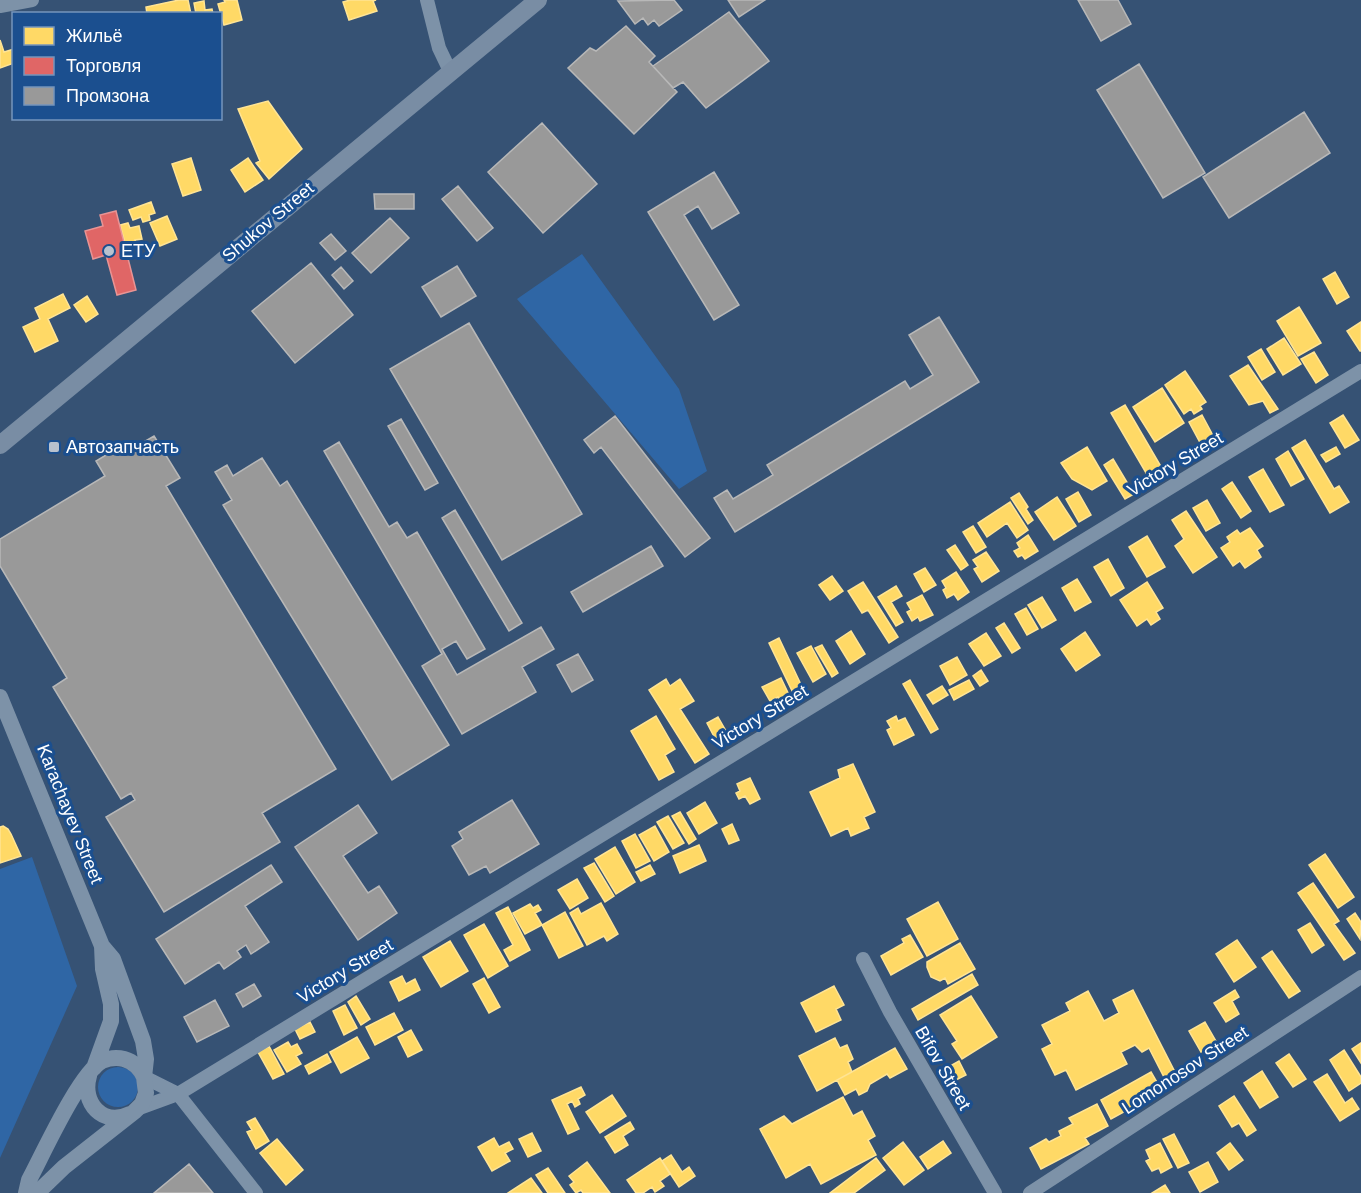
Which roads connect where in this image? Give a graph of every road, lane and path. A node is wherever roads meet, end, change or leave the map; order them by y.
1 (32, 0) edge
2 (427, 0) edge
3 (538, 0) edge
4 (0, 6) edge
5 (450, 71) junction
6 (1361, 371) edge
7 (0, 445) edge
8 (0, 697) edge
9 (102, 946) junction
10 (863, 959) dead end
11 (1361, 977) edge
12 (91, 1072) junction
13 (144, 1077) junction
14 (178, 1094) junction
15 (134, 1112) junction
16 (26, 1193) edge
17 (37, 1193) edge
18 (256, 1193) edge
19 (995, 1193) edge
20 (1030, 1193) edge

1 - 4 street
2 - 5 street
3 - 5 main road, Shukov Street
5 - 7 main road, Shukov Street
6 - 14 street, Victory Street
8 - 9 street, Karachayev Street
9 - 12 street
9 - 13 street
10 - 19 street, Bifov Street
11 - 20 street, Lomonosov Street
12 - 13 street
12 - 15 street
12 - 16 street
13 - 14 street
13 - 15 street
14 - 15 street, Victory Street
14 - 18 street
15 - 17 street

